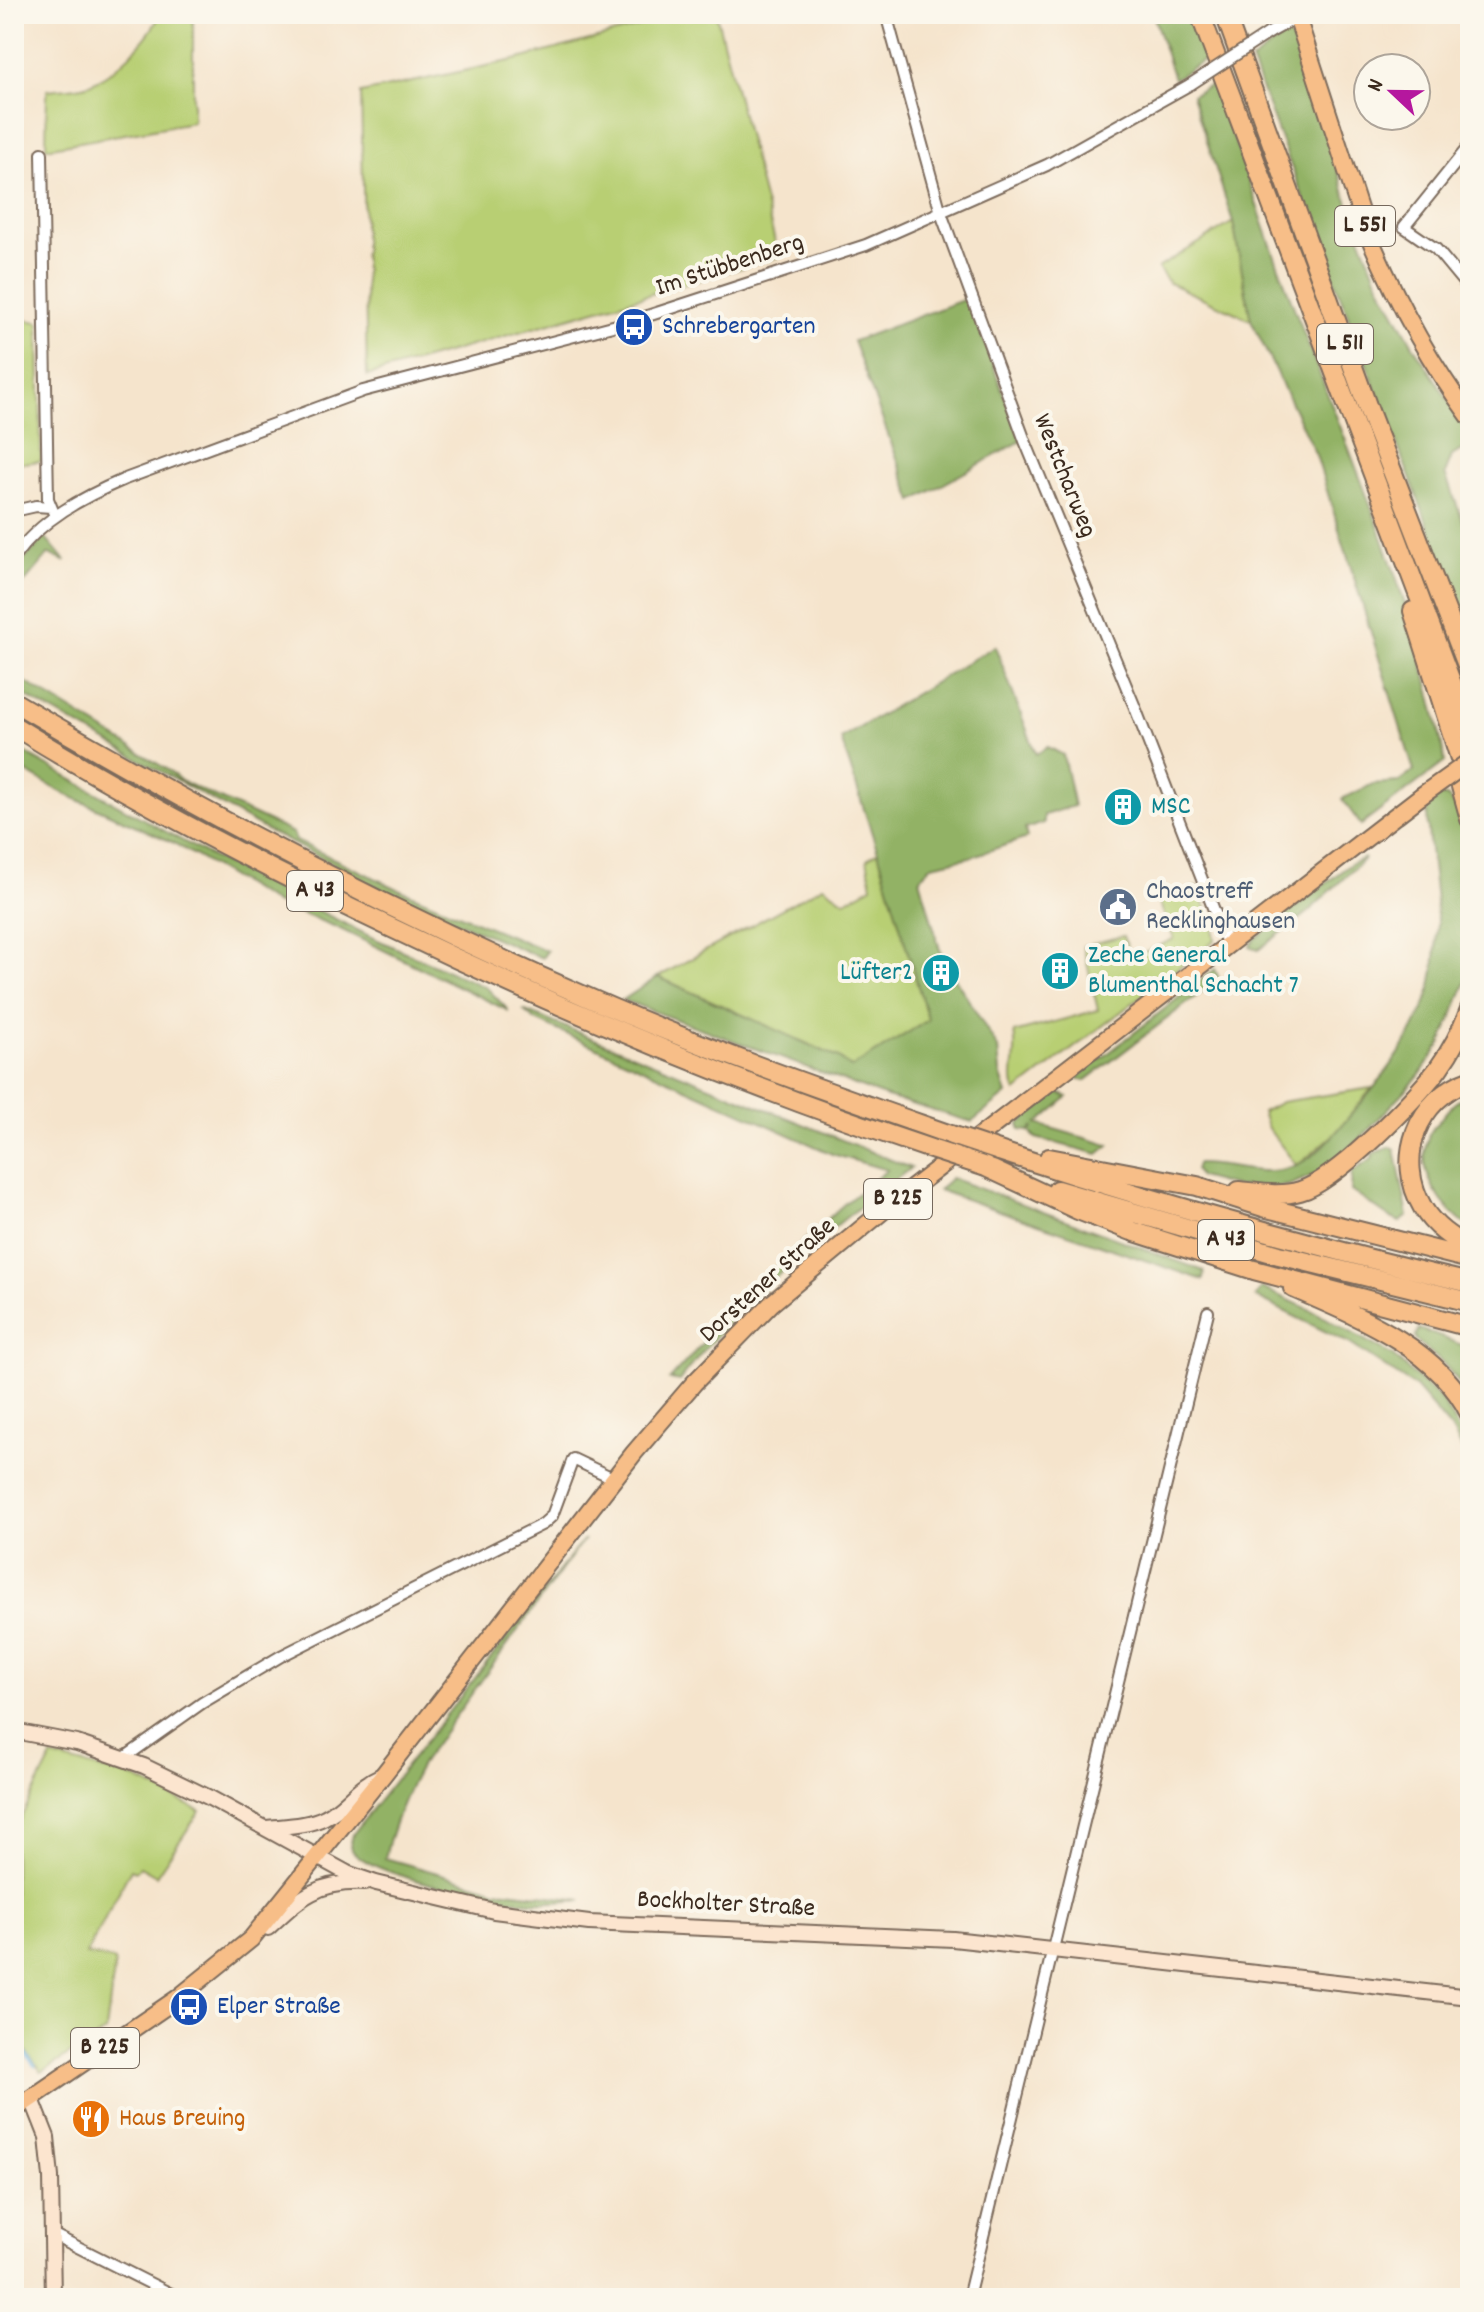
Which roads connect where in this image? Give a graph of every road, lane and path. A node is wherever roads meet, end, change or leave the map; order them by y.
1 (886, 14) edge
2 (1200, 14) edge
3 (1225, 14) edge
4 (1299, 15) edge
5 (1470, 145) edge
6 (42, 153) dead end
7 (941, 213) junction
8 (1470, 290) edge
9 (1470, 417) edge
10 (14, 511) edge
11 (53, 511) junction
12 (1400, 550) junction
13 (14, 557) edge
14 (1470, 673) edge
15 (14, 702) edge
16 (1448, 721) junction
17 (14, 726) edge
18 (1470, 732) edge
19 (1470, 761) edge
20 (1470, 790) edge
21 (1470, 819) edge
22 (1228, 946) junction
23 (1470, 1009) edge
24 (1470, 1080) edge
25 (999, 1151) junction
26 (986, 1167) junction
27 (1197, 1186) junction
28 (1470, 1249) edge
29 (1470, 1259) edge
30 (1254, 1270) junction
31 (1470, 1283) edge
32 (1470, 1302) edge
33 (1208, 1312) dead end
34 (1470, 1327) edge
35 (1470, 1414) edge
36 (615, 1479) junction
37 (14, 1731) edge
38 (124, 1758) junction
39 (383, 1775) junction
40 (266, 1828) junction
41 (318, 1857) junction
42 (376, 1883) junction
43 (251, 1939) junction
44 (1051, 1949) junction
45 (1470, 1997) edge
46 (32, 2099) junction
47 (14, 2110) edge
48 (52, 2234) junction
49 (53, 2298) edge
50 (179, 2298) edge
51 (968, 2298) edge

1 - 7 street, Westcharweg
2 - 12 highway, L 511
3 - 14 highway, L 511
4 - 7 street, Im Stübbenberg, bridge
4 - 9 main road, L 551
5 - 8 street
6 - 11 street
7 - 11 street, Im Stübbenberg
7 - 22 street, Westcharweg
10 - 11 street, Im Stübbenberg
11 - 13 street, Im Stübbenberg
12 - 16 highway
12 - 18 highway, L 511
15 - 25 highway, A 43, bridge
16 - 20 highway
16 - 21 highway
17 - 26 highway, A 43, bridge
19 - 22 main road, Dorstener Straße / B 225, bridge
22 - 36 main road, Dorstener Straße / B 225
23 - 27 highway
24 - 28 highway
25 - 27 highway
25 - 31 highway, A 43
26 - 30 highway
26 - 32 highway, A 43
27 - 29 highway
30 - 34 highway
30 - 35 highway
33 - 44 street
36 - 38 street
36 - 39 main road, Dorstener Straße / B 225
37 - 38 street, Bockholter Straße
38 - 40 street, Bockholter Straße
39 - 40 street
39 - 41 main road, Dorstener Straße / B 225
40 - 41 street, Bockholter Straße
41 - 42 street, Bockholter Straße
41 - 43 main road, B 225
42 - 43 street
42 - 44 street, Bockholter Straße
43 - 46 main road, B 225
44 - 45 street, Bockholter Straße
44 - 51 street
46 - 47 main road, B 225
46 - 48 street
48 - 49 street
48 - 50 street

